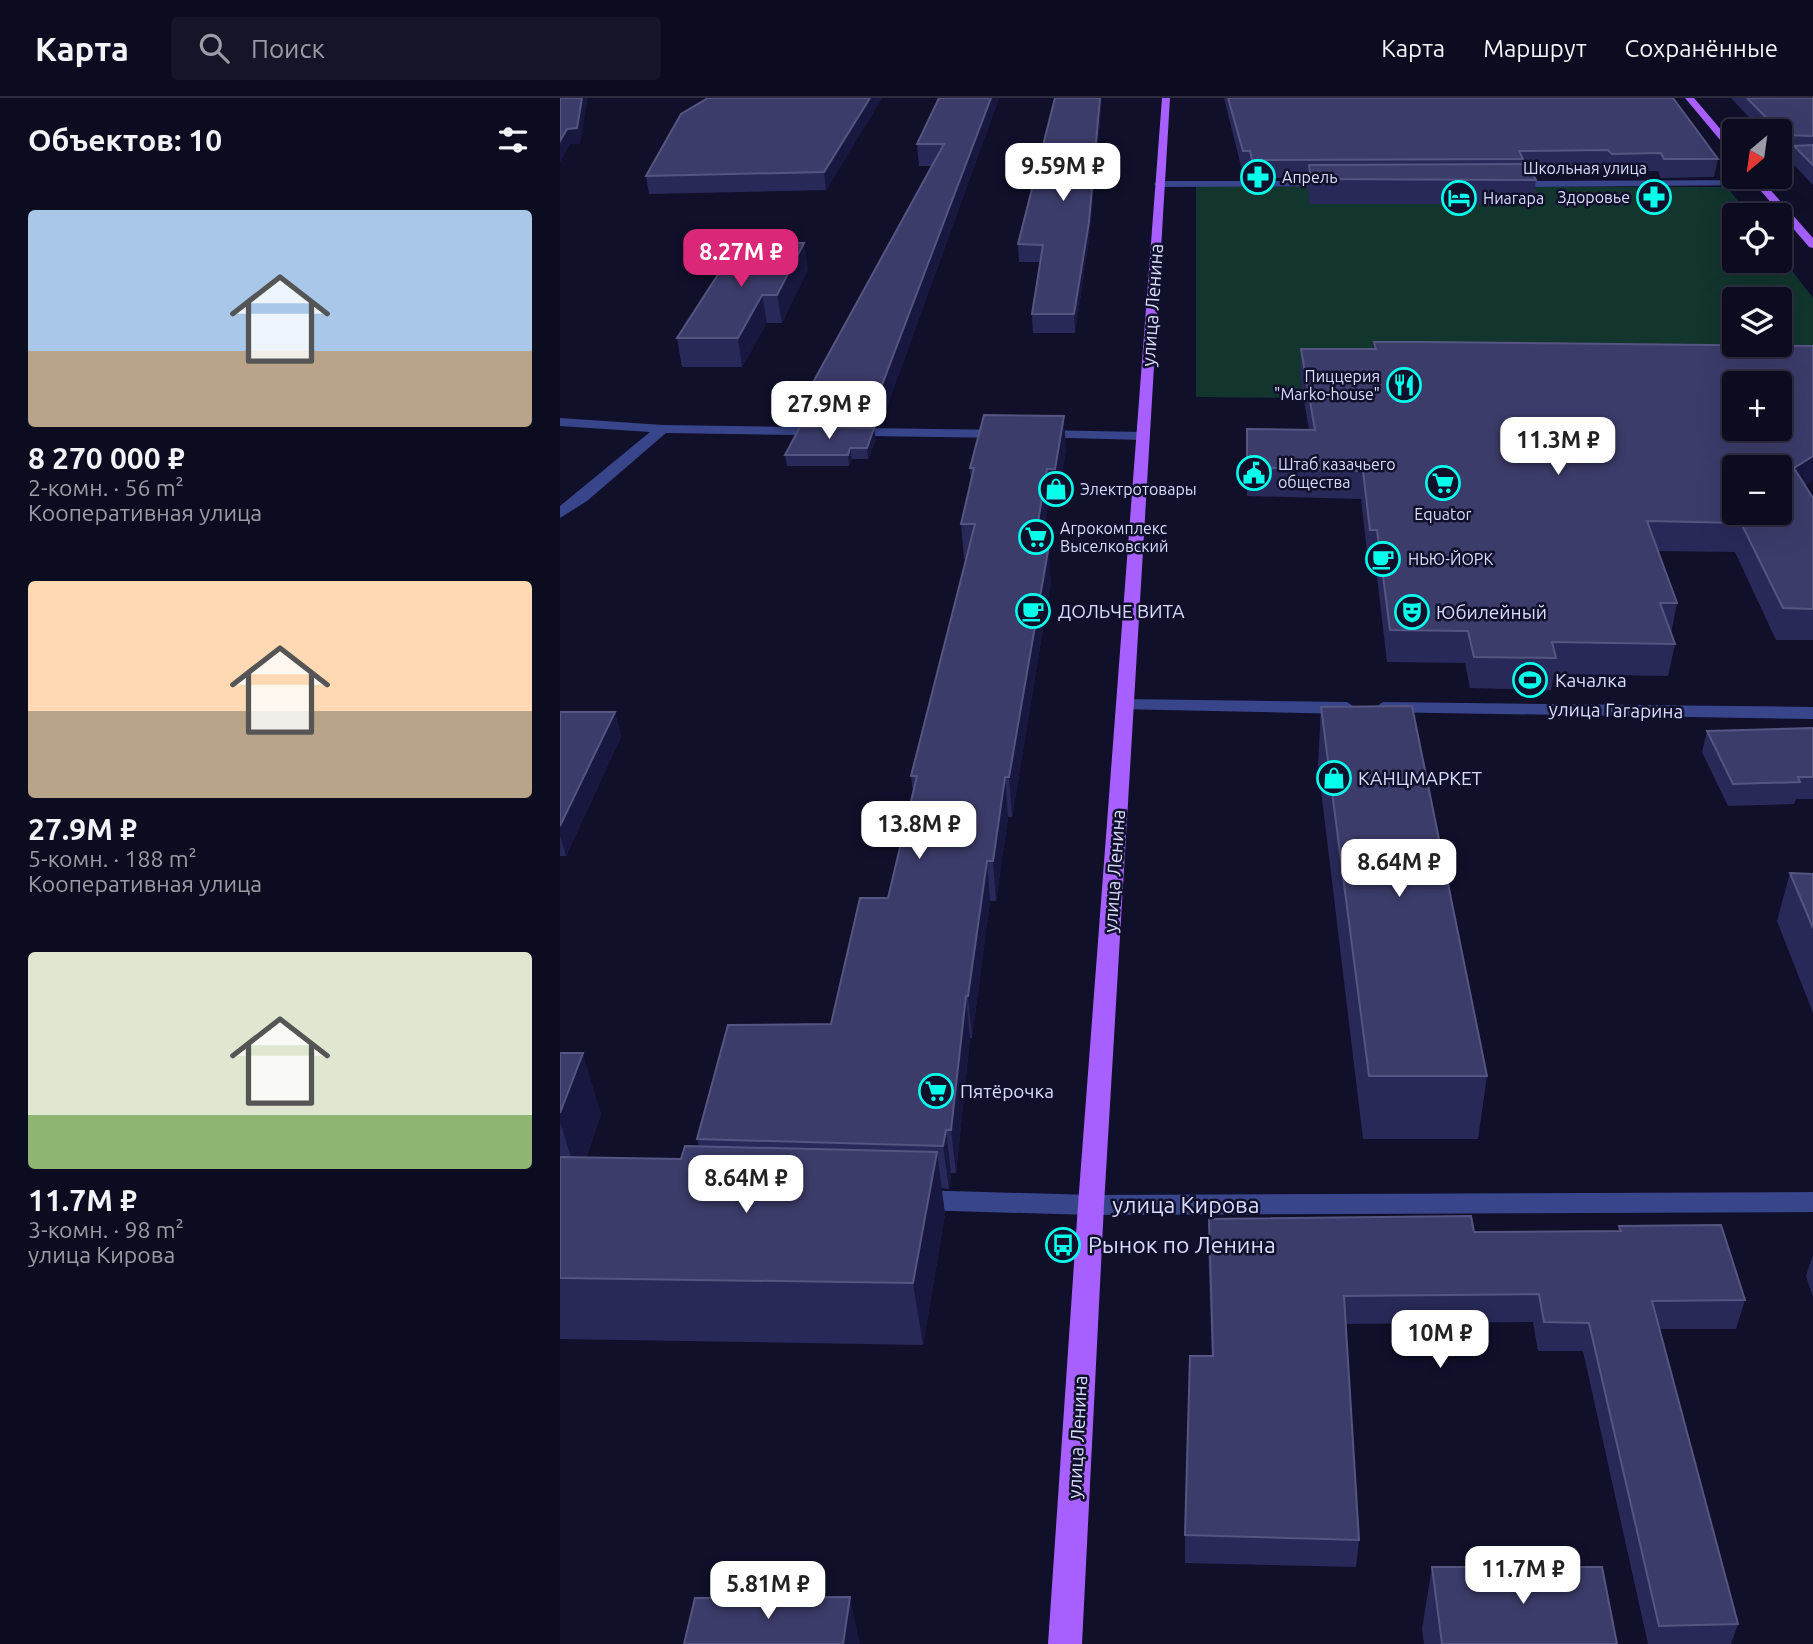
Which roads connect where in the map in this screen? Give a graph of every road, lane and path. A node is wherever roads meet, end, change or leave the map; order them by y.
1 (1167, 98) edge
2 (1689, 98) edge
3 (1722, 137) edge
4 (1792, 156) edge
5 (1813, 156) edge
6 (1722, 181) edge
7 (1159, 184) junction
8 (1354, 184) edge
9 (1494, 184) edge
10 (1765, 189) edge
11 (1813, 245) edge
12 (560, 422) edge
13 (663, 429) junction
14 (1143, 436) junction
15 (560, 513) edge
16 (1125, 705) junction
17 (1813, 713) edge
18 (895, 1200) edge
19 (1813, 1202) edge
20 (1091, 1205) junction
21 (1065, 1644) edge

1 - 7 main road, улица Ленина
2 - 3 main road
4 - 5 street
6 - 9 street, Школьная улица
7 - 8 street
7 - 14 main road, улица Ленина
10 - 11 main road
12 - 13 street
13 - 14 street
13 - 15 street
14 - 16 main road, улица Ленина
16 - 17 street, улица Гагарина
16 - 20 main road, улица Ленина
18 - 20 street, улица Кирова
19 - 20 street, улица Кирова
20 - 21 main road, улица Ленина

